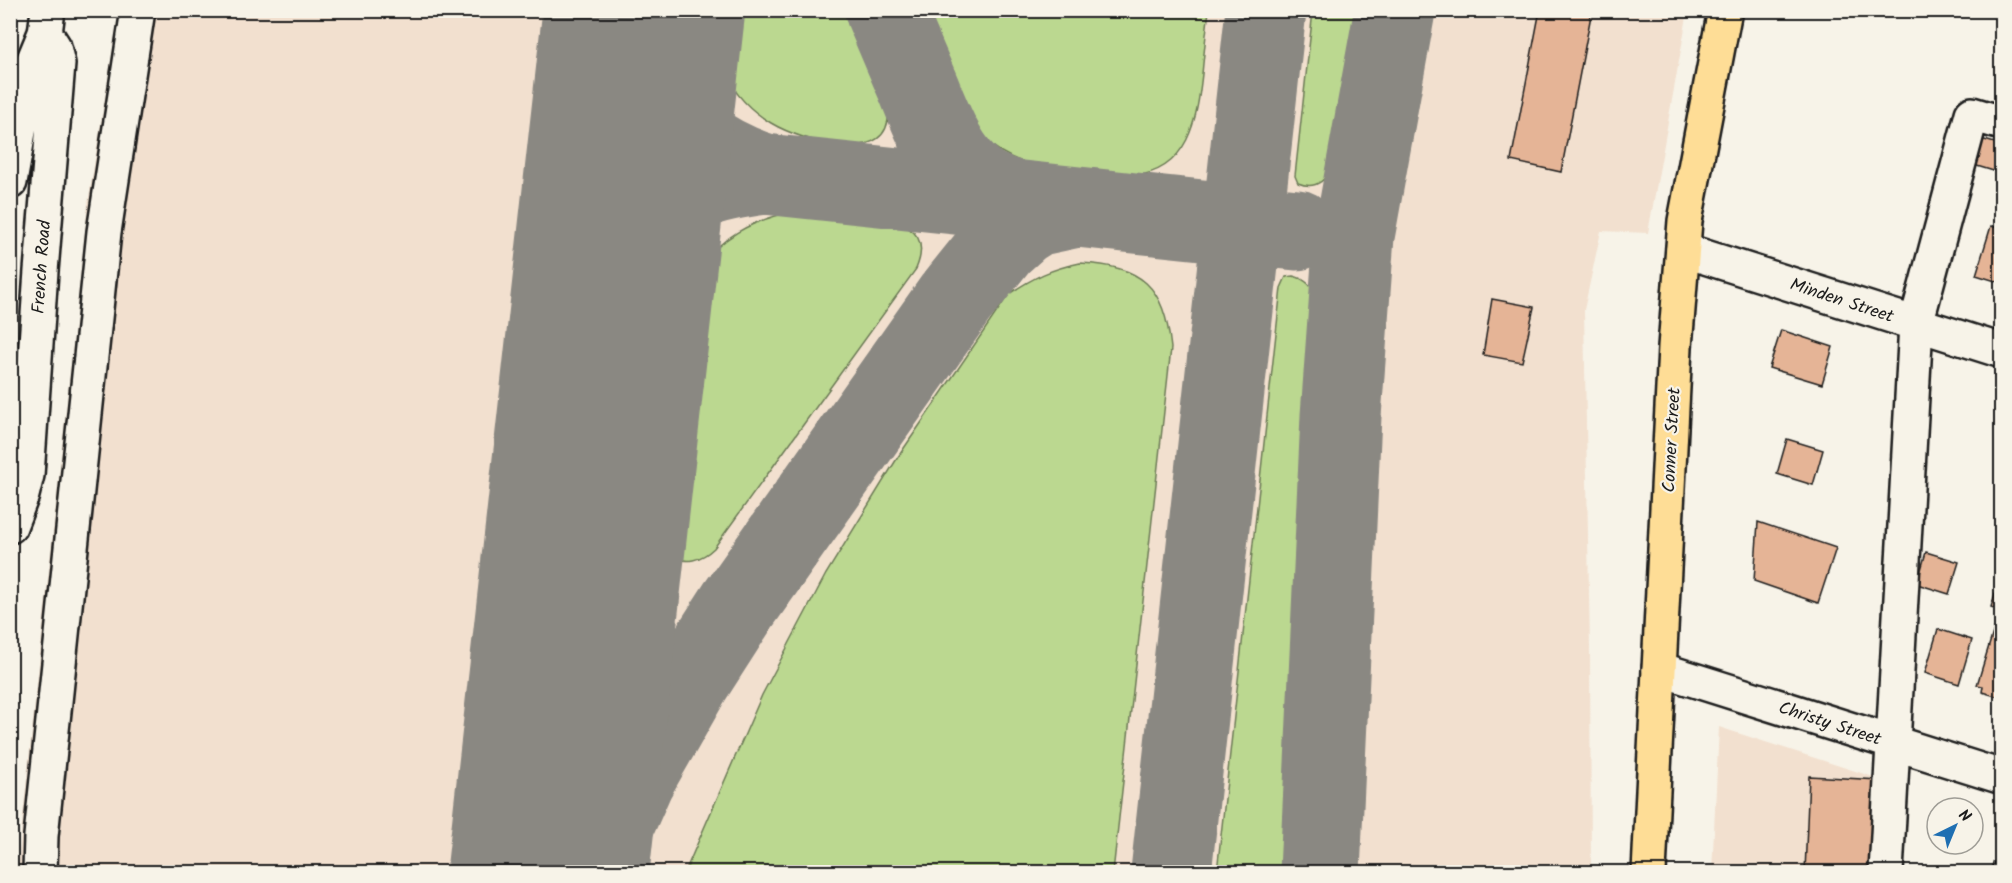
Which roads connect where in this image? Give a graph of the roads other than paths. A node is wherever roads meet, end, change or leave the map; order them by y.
1 (138, 10) edge
2 (1725, 10) edge
3 (46, 22) edge
4 (2001, 123) edge
5 (10, 182) edge
6 (1683, 250) junction
7 (1917, 324) junction
8 (2001, 351) edge
9 (10, 526) edge
10 (1659, 669) junction
11 (1892, 742) junction
12 (2001, 777) edge
13 (40, 873) edge
14 (1649, 873) edge
15 (1886, 873) edge

1 - 13 street
2 - 6 main road, Conner Street
3 - 5 street
3 - 9 street, French Road
4 - 7 street
6 - 7 street, Minden Street
6 - 10 main road, Conner Street
7 - 8 street, Minden Street
7 - 11 street
10 - 11 street, Christy Street
10 - 14 main road, Conner Street
11 - 12 street, Christy Street
11 - 15 street

